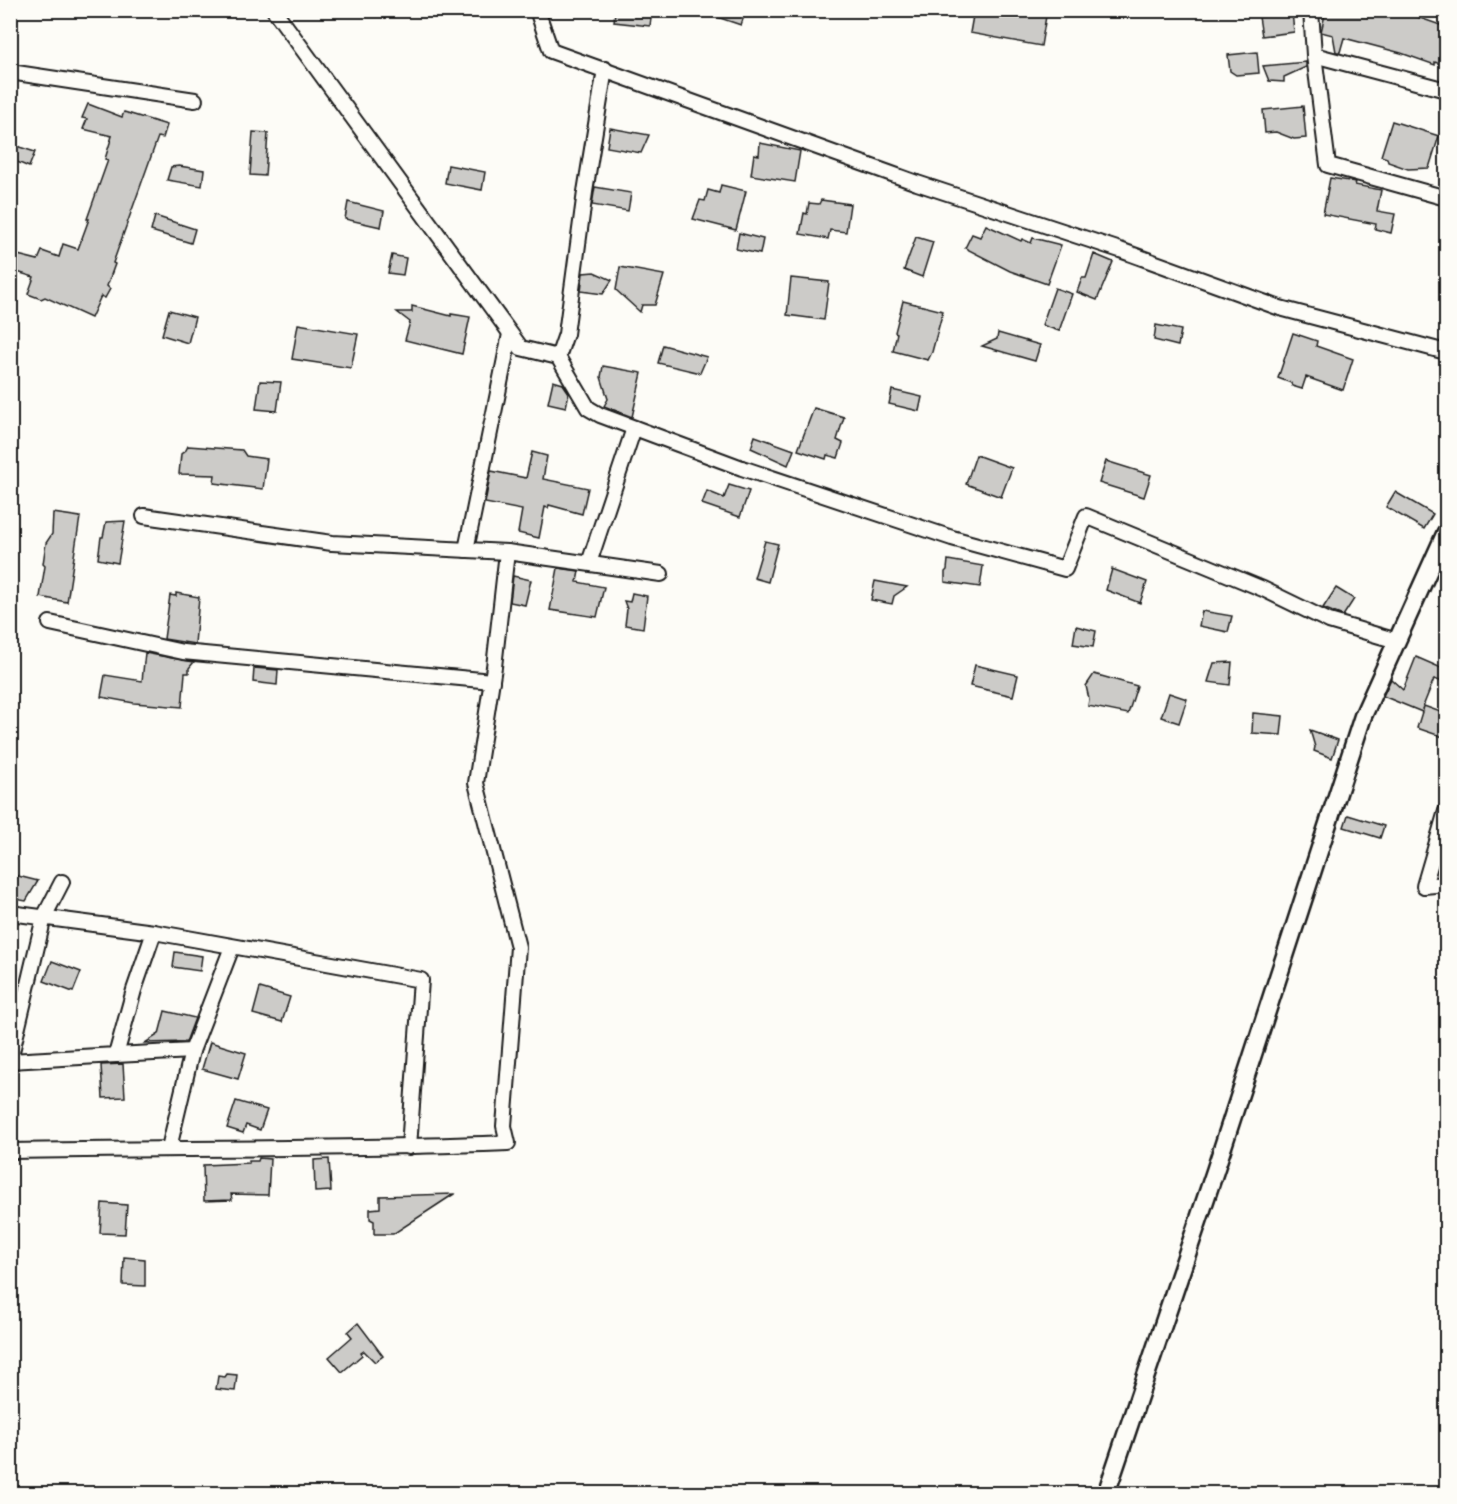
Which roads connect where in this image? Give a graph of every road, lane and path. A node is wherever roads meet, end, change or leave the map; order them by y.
1 (274, 10) edge
2 (537, 10) edge
3 (1311, 10) edge
4 (1314, 55) junction
5 (605, 69) junction
6 (10, 72) edge
7 (1446, 90) edge
8 (195, 100) dead end
9 (1446, 198) edge
10 (510, 334) junction
11 (1446, 352) edge
12 (558, 357) junction
13 (634, 429) junction
14 (144, 516) dead end
15 (1446, 532) edge
16 (466, 550) junction
17 (507, 552) junction
18 (589, 563) junction
19 (661, 574) dead end
20 (50, 623) dead end
21 (1397, 641) junction
22 (492, 681) junction
23 (1446, 811) edge
24 (62, 882) dead end
25 (1446, 884) edge
26 (10, 913) edge
27 (44, 917) junction
28 (154, 932) junction
29 (232, 947) junction
30 (192, 1051) junction
31 (116, 1055) junction
32 (10, 1060) edge
33 (409, 1147) junction
34 (169, 1148) junction
35 (10, 1151) edge
36 (1106, 1494) edge

1 - 10 street
2 - 5 street
3 - 4 street
4 - 7 street
4 - 9 street
5 - 11 street
5 - 12 street
6 - 8 street
10 - 12 street
10 - 16 street
12 - 13 street
13 - 18 street
13 - 21 street
14 - 16 street
15 - 21 street
16 - 17 street
17 - 18 street
17 - 22 street
18 - 19 street
20 - 22 street
21 - 36 street
22 - 33 street
23 - 25 street
24 - 27 street
26 - 27 street
27 - 28 street
27 - 32 street
28 - 29 street
28 - 31 street
29 - 30 street
29 - 33 street
30 - 31 street
30 - 34 street
31 - 32 street
33 - 34 street
34 - 35 street

